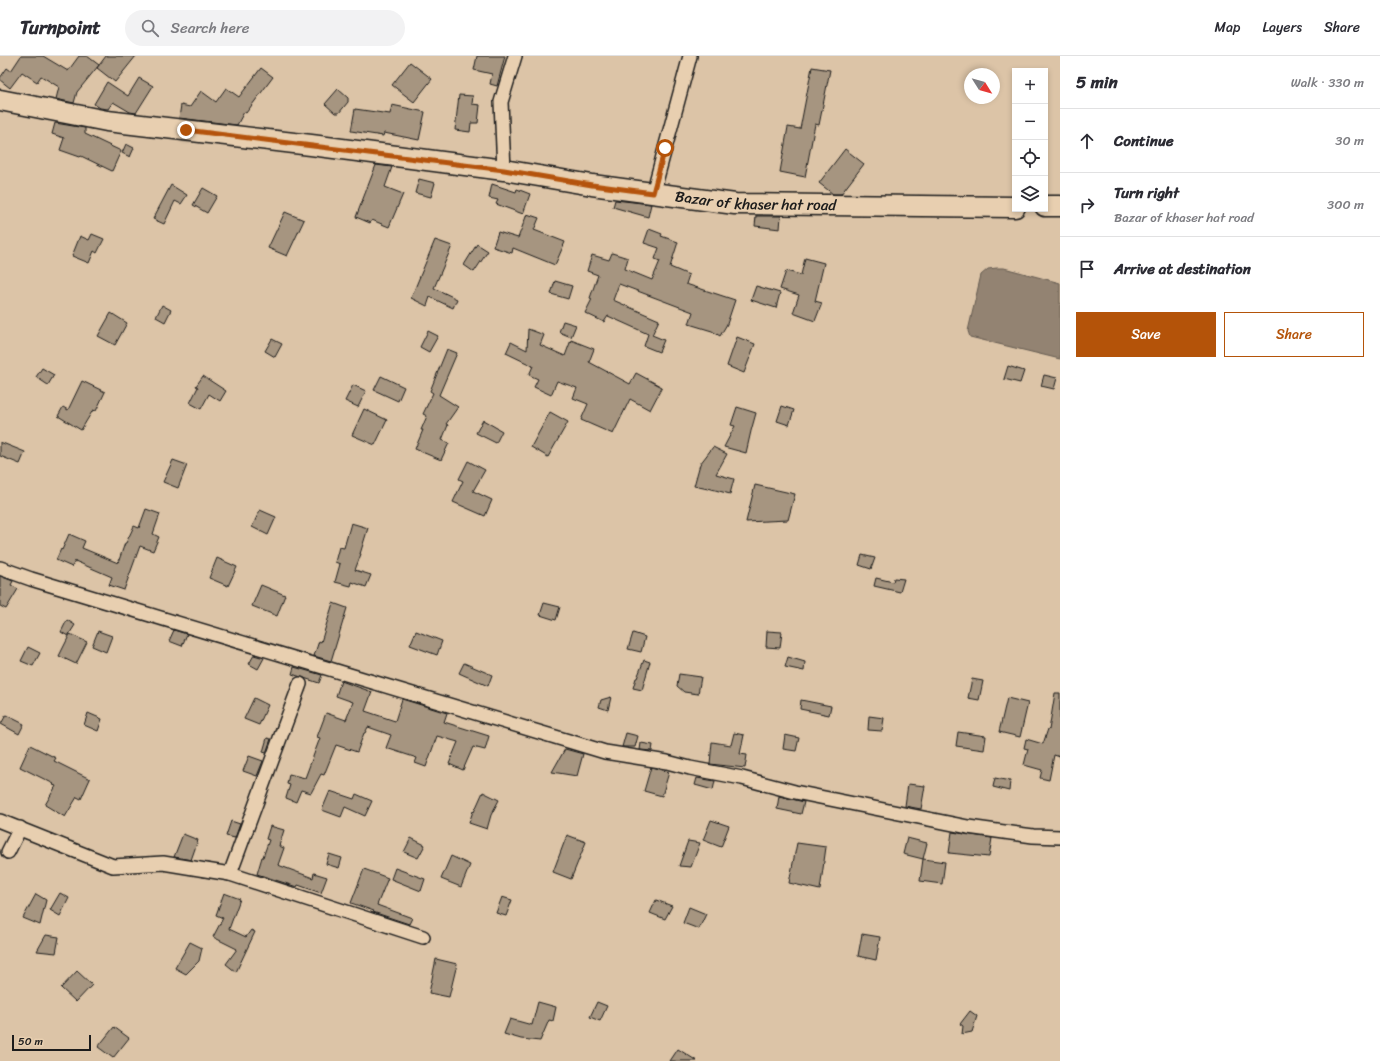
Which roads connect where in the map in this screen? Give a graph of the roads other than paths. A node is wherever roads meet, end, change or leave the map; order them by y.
1 (515, 56) edge
2 (690, 56) edge
3 (0, 100) edge
4 (504, 170) junction
5 (653, 193) junction
6 (1048, 206) edge
7 (1060, 206) edge
8 (1012, 207) edge
9 (0, 568) edge
10 (300, 684) dead end
11 (0, 821) edge
12 (20, 828) junction
13 (1060, 836) edge
14 (8, 852) dead end
15 (230, 874) junction
16 (423, 937) dead end

1 - 4 street
2 - 5 street
3 - 4 main road, Bazar of khaser hat road
4 - 5 main road, Bazar of khaser hat road
5 - 8 main road, Bazar of khaser hat road
6 - 7 main road
9 - 13 street
10 - 15 street
11 - 12 street
12 - 14 street
12 - 15 street
15 - 16 street

